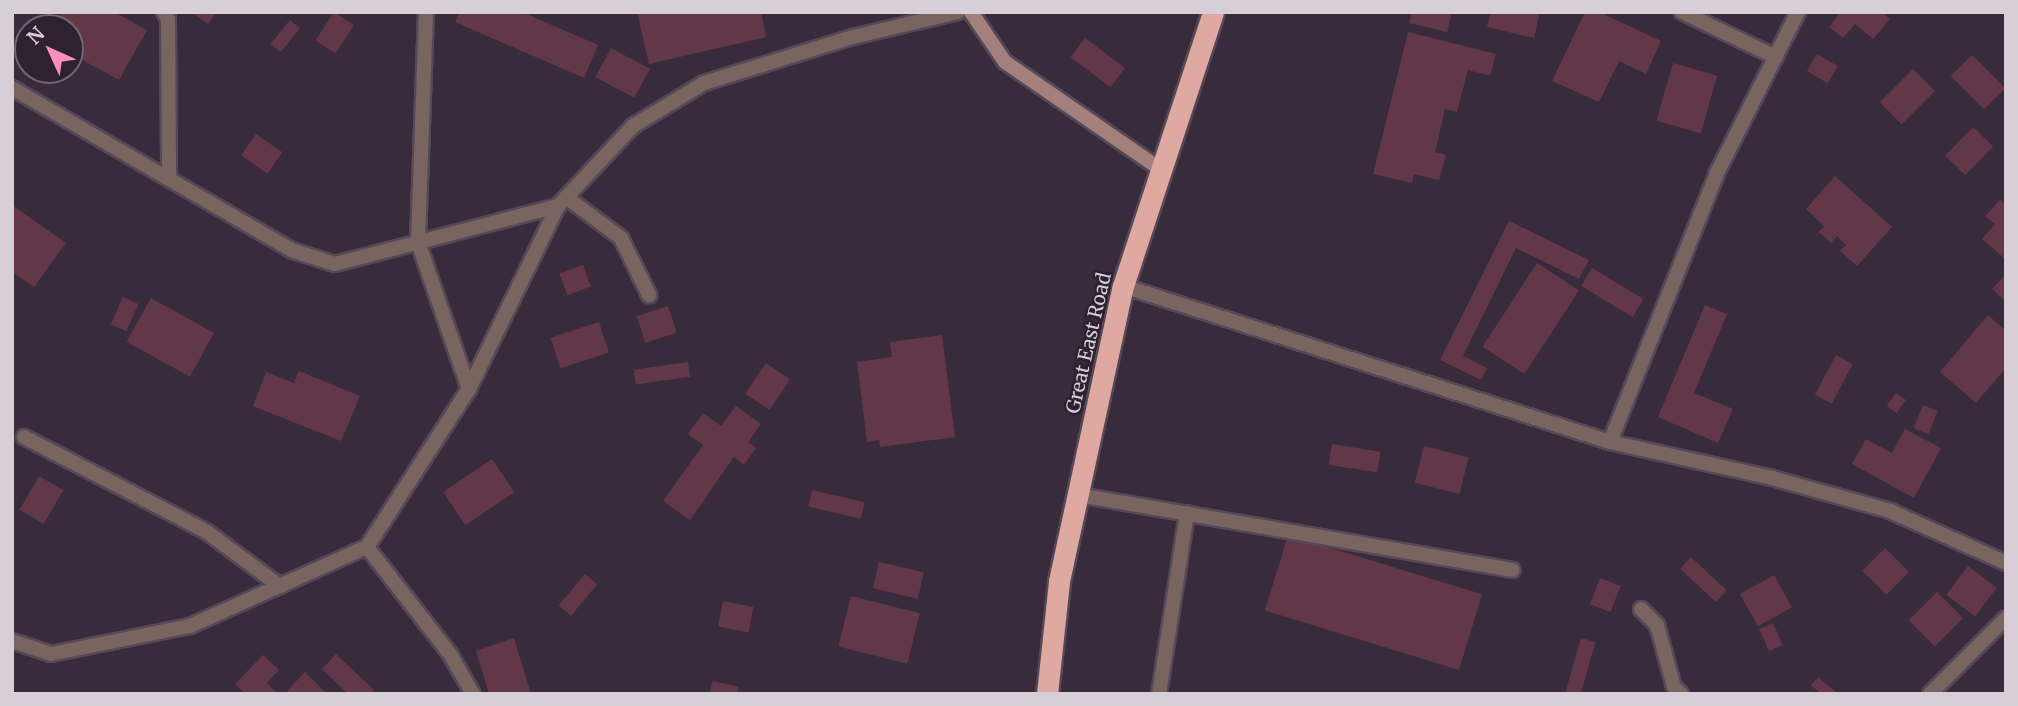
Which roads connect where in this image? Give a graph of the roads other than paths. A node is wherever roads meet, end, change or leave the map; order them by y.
1 (164, 12) edge
2 (426, 12) edge
3 (958, 12) edge
4 (971, 12) edge
5 (1213, 12) edge
6 (1682, 12) edge
7 (1798, 12) edge
8 (1776, 57) junction
9 (12, 88) edge
10 (1160, 169) junction
11 (169, 178) junction
12 (562, 202) junction
13 (418, 242) junction
14 (1123, 286) junction
15 (649, 295) dead end
16 (469, 389) junction
17 (24, 437) dead end
18 (1610, 442) junction
19 (1079, 495) junction
20 (1187, 513) junction
21 (367, 547) junction
22 (2006, 563) edge
23 (1513, 569) dead end
24 (280, 586) junction
25 (1641, 609) dead end
26 (2006, 618) edge
27 (12, 641) edge
28 (473, 694) edge
29 (1047, 694) edge
30 (1158, 694) edge
31 (1681, 694) edge
32 (1930, 694) edge

1 - 11 street
2 - 13 street
3 - 12 street
4 - 10 street
5 - 10 highway, Great East Road
6 - 8 street
7 - 8 street
8 - 18 street
9 - 11 street
10 - 14 highway, Great East Road
11 - 13 street
12 - 13 street
12 - 15 street
12 - 16 street
13 - 16 street
14 - 18 street
14 - 19 highway, Great East Road
16 - 21 street
17 - 24 street
18 - 22 street
19 - 20 street
19 - 29 highway, Great East Road
20 - 23 street
20 - 30 street
21 - 24 street
21 - 28 street
24 - 27 street
25 - 31 street
26 - 32 street

